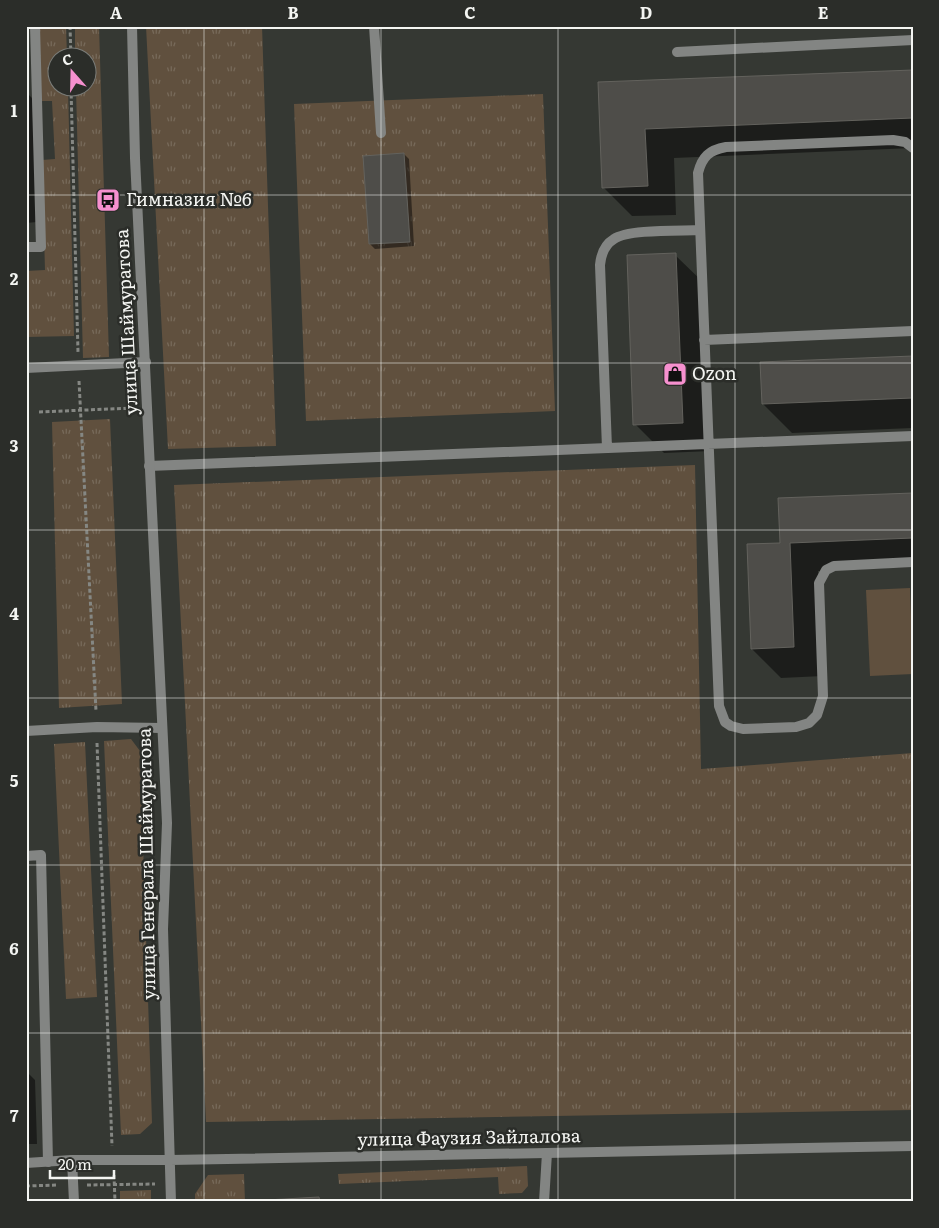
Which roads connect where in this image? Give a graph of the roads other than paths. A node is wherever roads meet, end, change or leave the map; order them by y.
1 (35, 26) edge
2 (132, 26) edge
3 (374, 26) edge
4 (913, 40) edge
5 (31, 45) edge
6 (677, 52) dead end
7 (381, 133) dead end
8 (913, 148) edge
9 (700, 230) junction
10 (26, 247) edge
11 (913, 331) edge
12 (704, 340) junction
13 (146, 362) junction
14 (26, 368) edge
15 (913, 436) edge
16 (708, 444) junction
17 (607, 448) junction
18 (149, 466) junction
19 (913, 562) edge
20 (162, 728) junction
21 (26, 731) edge
22 (26, 856) edge
23 (913, 1146) edge
24 (547, 1153) junction
25 (72, 1160) junction
26 (170, 1160) junction
27 (48, 1162) junction
28 (26, 1163) edge
29 (74, 1202) edge
30 (171, 1202) edge
31 (544, 1202) edge

1 - 5 street
2 - 13 street, улица Шаймуратова
3 - 7 street
4 - 6 street
5 - 10 street
8 - 9 street
9 - 12 street
9 - 17 street
11 - 12 street
12 - 16 street
13 - 14 street
13 - 18 street, улица Шаймуратова
15 - 16 street
16 - 17 street
16 - 19 street
17 - 18 street
18 - 20 street, улица Генерала Шаймуратова
20 - 21 street
20 - 26 street, улица Генерала Шаймуратова
22 - 27 street
23 - 24 street, улица Фаузия Зайлалова
24 - 26 street, улица Фаузия Зайлалова
24 - 31 street
25 - 26 street, улица Фаузия Зайлалова
25 - 27 street, улица Фаузия Зайлалова
25 - 29 street
26 - 30 street, улица Генерала Шаймуратова
27 - 28 street, улица Фаузия Зайлалова

